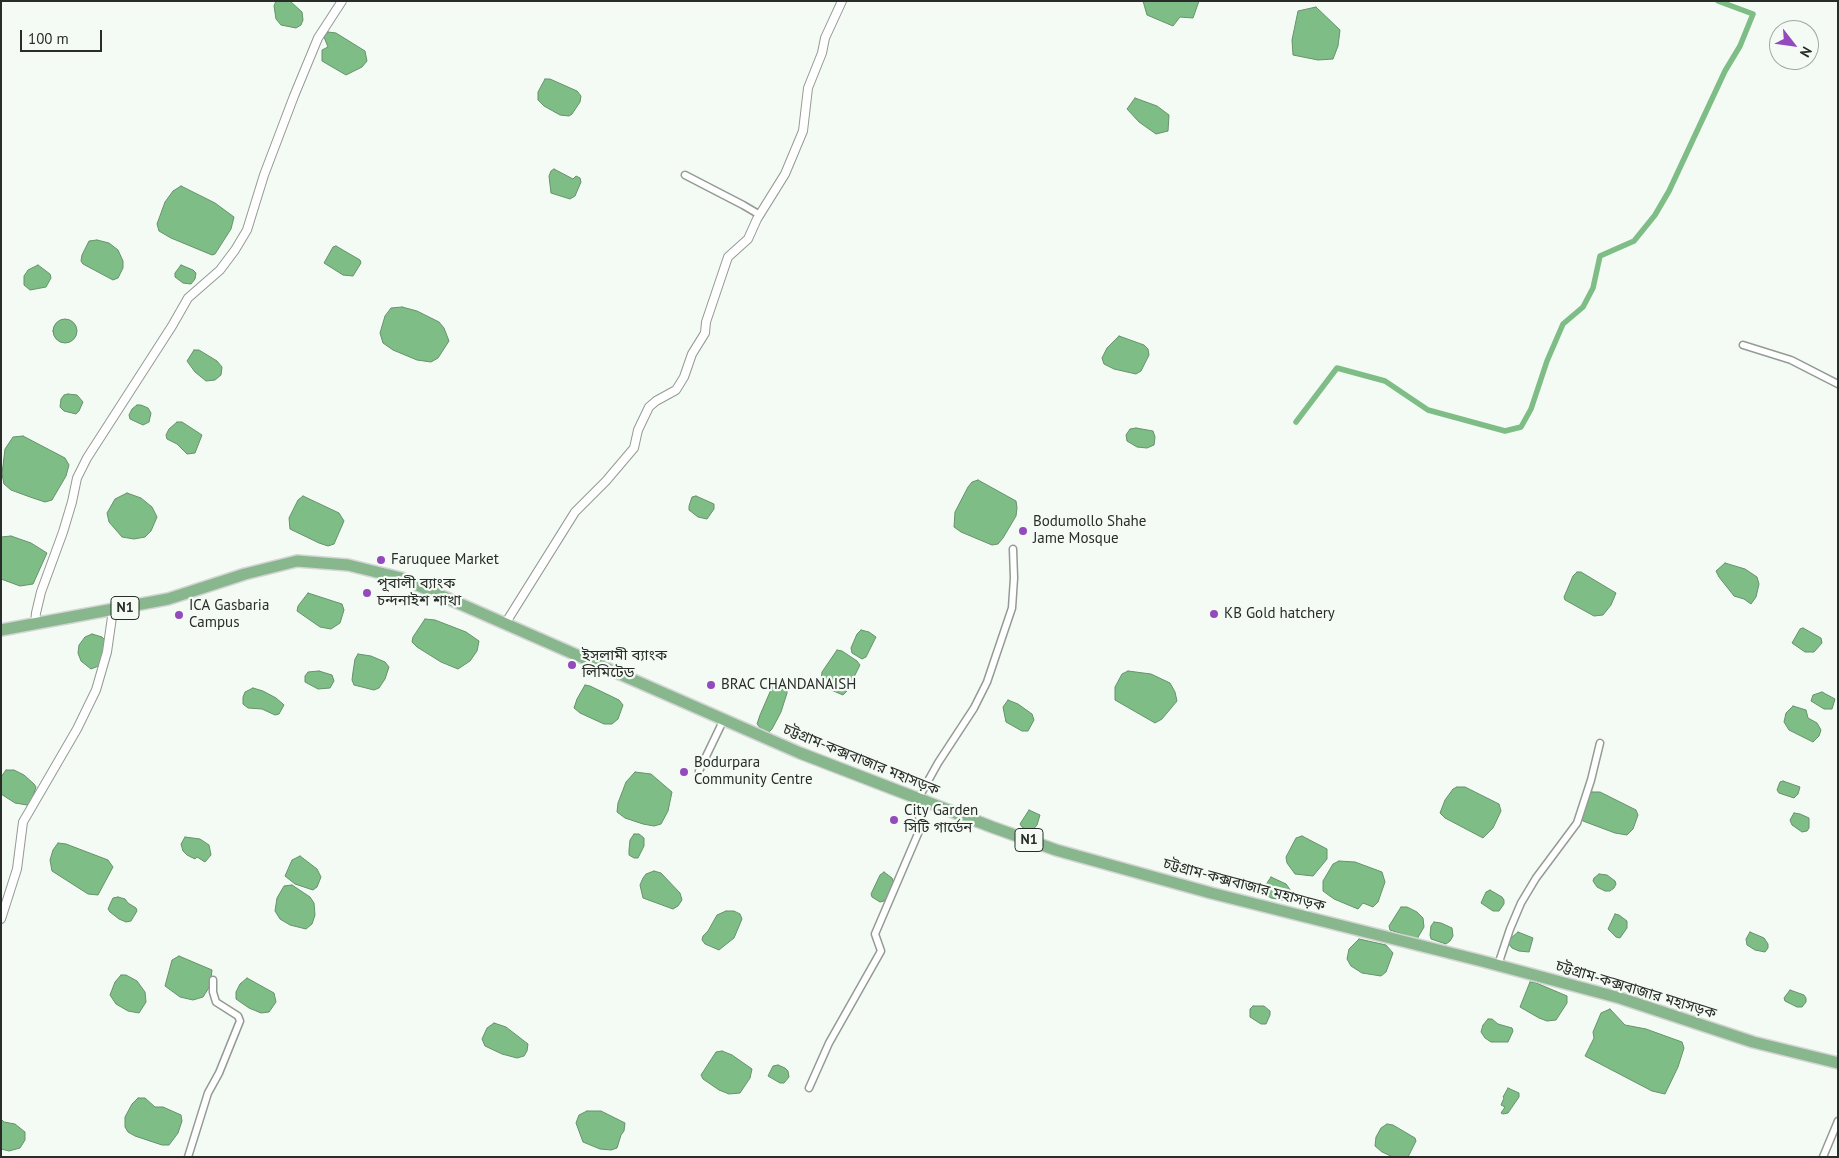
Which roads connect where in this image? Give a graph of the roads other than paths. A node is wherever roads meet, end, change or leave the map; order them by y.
1 (342, 1) edge
2 (842, 1) edge
3 (685, 175) dead end
4 (760, 215) junction
5 (1742, 344) dead end
6 (1838, 384) edge
7 (1012, 549) dead end
8 (113, 610) junction
9 (35, 624) junction
10 (505, 624) junction
11 (1, 630) edge
12 (724, 719) junction
13 (1600, 743) dead end
14 (699, 771) dead end
15 (918, 799) junction
16 (1, 919) edge
17 (1498, 965) junction
18 (213, 980) dead end
19 (1838, 1063) edge
20 (809, 1088) dead end
21 (1838, 1121) edge
22 (188, 1157) edge
23 (1823, 1157) edge

1 - 9 street
2 - 4 street
3 - 4 street
4 - 10 street
5 - 6 street
7 - 15 street
8 - 9 highway, চট্টগ্রাম-কক্সবাজার মহাসড়ক / N1
8 - 10 highway, চট্টগ্রাম-কক্সবাজার মহাসড়ক / N1
8 - 16 street
9 - 11 highway, চট্টগ্রাম-কক্সবাজার মহাসড়ক / N1
10 - 12 highway, চট্টগ্রাম-কক্সবাজার মহাসড়ক / N1
12 - 14 street
12 - 15 highway, চট্টগ্রাম-কক্সবাজার মহাসড়ক / N1
13 - 17 street
15 - 17 highway, চট্টগ্রাম-কক্সবাজার মহাসড়ক / N1
15 - 20 street
17 - 19 highway, চট্টগ্রাম-কক্সবাজার মহাসড়ক / N1
18 - 22 street
21 - 23 street

